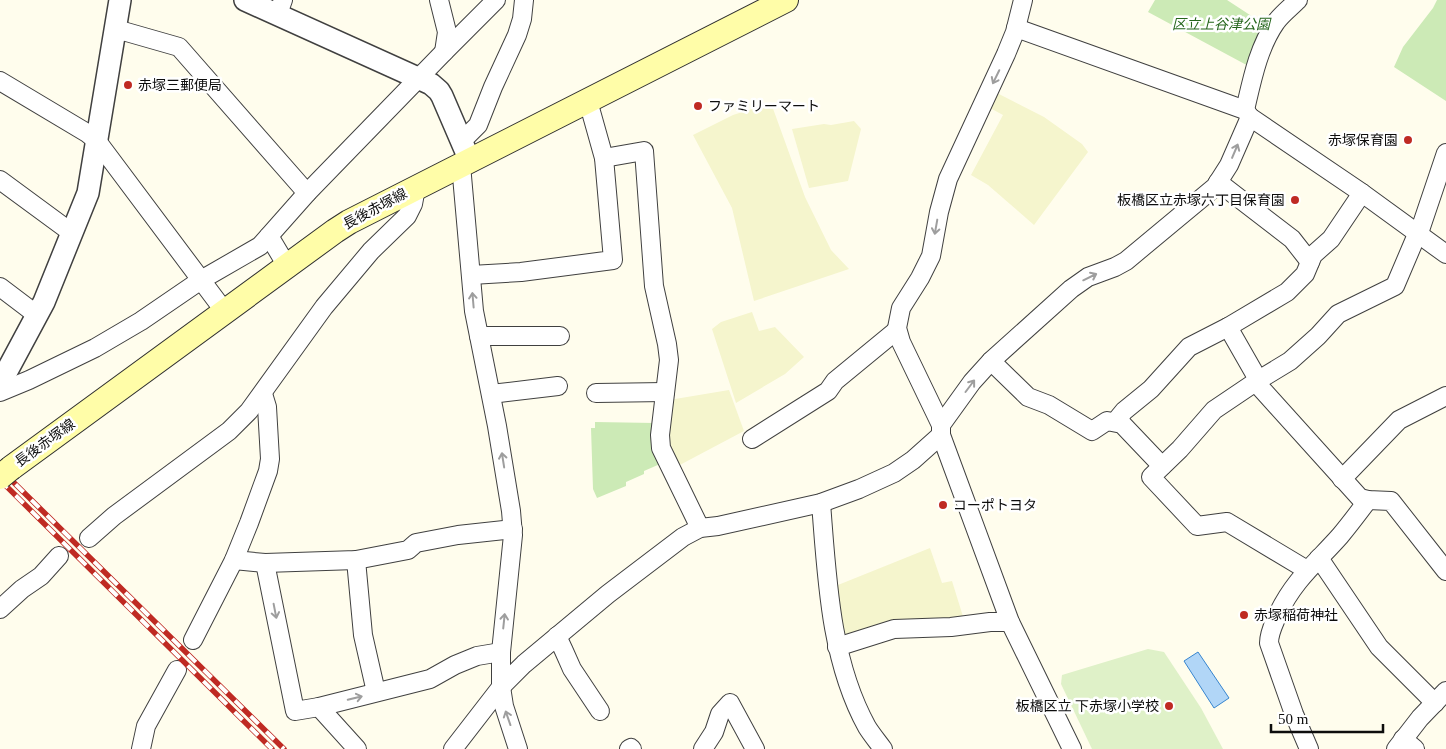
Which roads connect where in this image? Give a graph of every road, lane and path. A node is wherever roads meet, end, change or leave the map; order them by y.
1 (120, 0) edge
2 (245, 0) edge
3 (439, 0) edge
4 (496, 0) edge
5 (524, 0) edge
6 (786, 0) edge
7 (1023, 0) edge
8 (1298, 0) edge
9 (280, 7) edge
10 (116, 29) junction
11 (1016, 30) junction
12 (444, 52) junction
13 (419, 78) junction
14 (3, 89) edge
15 (588, 101) junction
16 (1247, 113) junction
17 (97, 141) junction
18 (1446, 153) edge
19 (464, 156) junction
20 (604, 158) junction
21 (0, 180) edge
22 (1218, 182) junction
23 (416, 188) junction
24 (307, 193) junction
25 (1362, 193) junction
26 (72, 233) junction
27 (1419, 233) junction
28 (269, 236) junction
29 (1446, 254) edge
30 (1310, 262) junction
31 (287, 266) junction
32 (471, 275) junction
33 (201, 280) junction
34 (0, 287) edge
35 (224, 312) junction
36 (37, 315) junction
37 (1228, 327) junction
38 (897, 330) junction
39 (479, 336) junction
40 (560, 336) dead end
41 (991, 361) junction
42 (1257, 381) junction
43 (0, 384) edge
44 (558, 386) dead end
45 (0, 392) edge
46 (665, 392) junction
47 (596, 393) dead end
48 (263, 394) junction
49 (491, 394) junction
50 (1445, 400) edge
51 (1115, 422) junction
52 (941, 430) junction
53 (752, 439) dead end
54 (1162, 466) junction
55 (6, 472) edge
56 (1342, 479) junction
57 (1368, 500) junction
58 (821, 503) junction
59 (700, 528) junction
60 (512, 529) junction
61 (89, 538) dead end
62 (60, 556) dead end
63 (234, 560) junction
64 (356, 560) junction
65 (266, 564) junction
66 (1313, 564) junction
67 (1446, 571) edge
68 (0, 609) edge
69 (1010, 622) junction
70 (557, 636) junction
71 (193, 640) dead end
72 (837, 647) junction
73 (501, 652) junction
74 (177, 670) dead end
75 (501, 687) junction
76 (376, 692) junction
77 (1440, 697) edge
78 (319, 707) junction
79 (600, 711) dead end
80 (1405, 746) edge
81 (141, 749) edge
82 (357, 749) edge
83 (453, 749) edge
84 (518, 749) edge
85 (703, 749) edge
86 (754, 749) edge
87 (883, 749) edge
88 (1072, 749) edge
89 (1310, 749) edge

1 - 10 street
2 - 9 street
3 - 12 street
4 - 12 street
5 - 19 street
6 - 15 main road, 長後赤塚線
7 - 11 street
8 - 16 street
9 - 13 street
10 - 17 street
10 - 24 street
11 - 16 street
11 -> 38 street
12 - 13 street
13 - 19 street
13 - 24 street
14 - 17 street
15 - 19 main road, 長後赤塚線
15 - 20 street
22 -> 16 street
16 - 25 street
17 - 26 street
17 - 33 street
18 - 27 street
19 - 23 main road, 長後赤塚線
19 - 32 street
20 - 32 street
20 - 46 street
21 - 26 street
22 - 30 street
41 -> 22 street
23 - 31 main road, 長後赤塚線
23 - 48 street
24 - 28 street
25 - 27 street
25 - 30 street
26 - 36 street
27 - 29 street
27 - 42 street
28 - 31 street
28 - 33 street
30 - 37 street
31 - 35 main road, 長後赤塚線
39 -> 32 street
33 - 35 street
33 - 45 street
34 - 36 street
35 - 55 main road, 長後赤塚線
36 - 43 street
37 - 42 street
37 - 51 street
38 - 52 street
38 - 53 street
39 - 40 street
39 - 49 street
41 - 51 street
52 -> 41 street
42 - 54 street
42 - 56 street
44 - 49 street
46 - 47 street
46 - 59 street
48 - 61 street
48 - 63 street
60 -> 49 street
50 - 56 street
51 - 54 street
52 - 58 street
52 - 69 street
54 - 66 street
56 - 57 street
57 - 66 street
57 - 67 street
58 - 59 street
58 - 72 street
59 - 70 street
60 - 64 street
73 -> 60 street
62 - 68 street
63 - 65 street
63 - 71 street
64 - 65 street
64 - 76 street
65 -> 78 street
66 - 77 street
66 - 89 street
69 - 72 street
69 - 88 street
70 - 75 street
70 - 79 street
72 - 87 street
73 - 75 street
73 - 76 street
74 - 81 street
75 - 83 street
84 -> 75 street
78 -> 76 street
77 - 80 street
78 - 82 street
85 - 86 street

